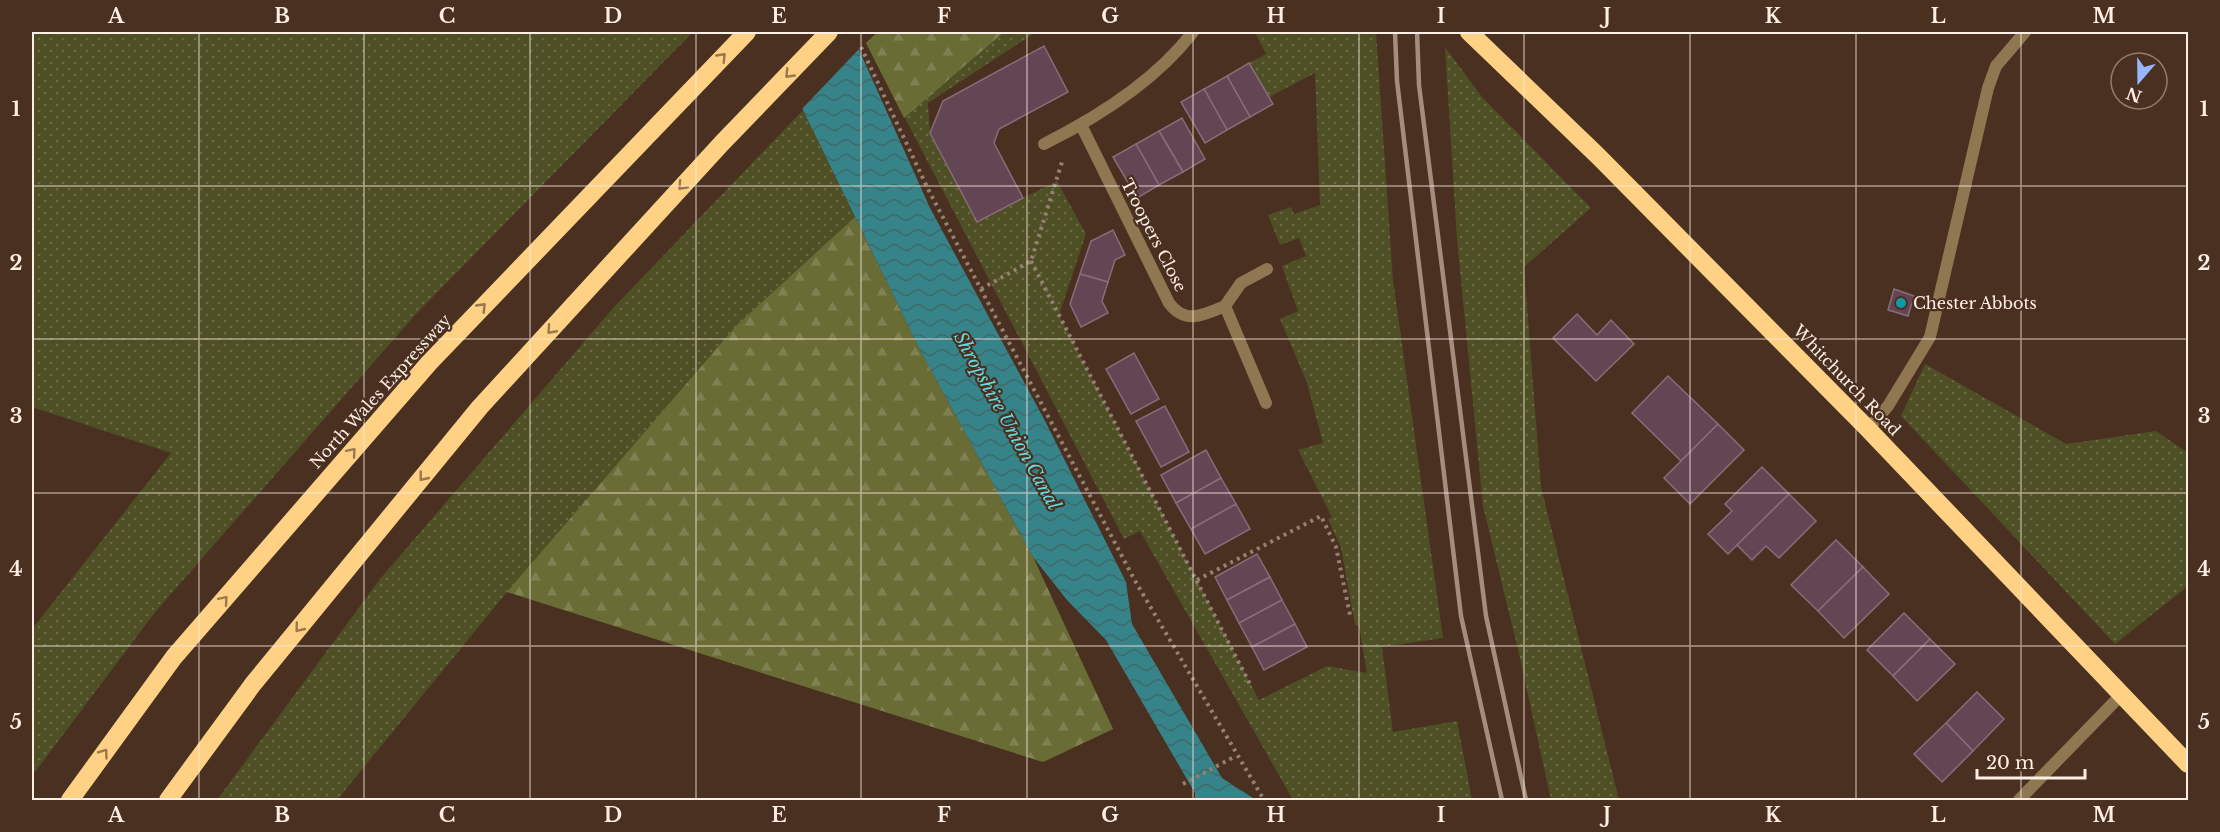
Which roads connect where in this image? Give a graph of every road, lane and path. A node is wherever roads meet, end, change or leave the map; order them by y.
1 (747, 32) edge
2 (829, 32) edge
3 (1193, 32) edge
4 (1469, 32) edge
5 (2025, 32) edge
6 (861, 47) dead end
7 (1076, 128) junction
8 (1044, 144) dead end
9 (1031, 261) junction
10 (1267, 269) dead end
11 (981, 288) junction
12 (1225, 306) junction
13 (1266, 403) dead end
14 (1868, 429) junction
15 (1197, 580) junction
16 (1350, 615) dead end
17 (1251, 686) dead end
18 (2123, 693) junction
19 (1236, 756) junction
20 (2188, 764) edge
21 (1183, 784) dead end
22 (70, 801) edge
23 (168, 801) edge
24 (1263, 801) edge
25 (2019, 801) edge

22 -> 1 highway, North Wales Expressway
2 -> 23 highway
3 - 7 street
4 - 14 highway, Whitchurch Road
5 - 14 street
6 - 11 path
7 - 8 street
7 - 9 path
7 - 12 street, Troopers Close
9 - 11 path
9 - 15 path
10 - 12 street
11 - 19 path
12 - 13 street
14 - 18 highway, Whitchurch Road
15 - 16 path
15 - 17 path
18 - 20 highway, Whitchurch Road
18 - 25 street
19 - 21 path
19 - 24 path

